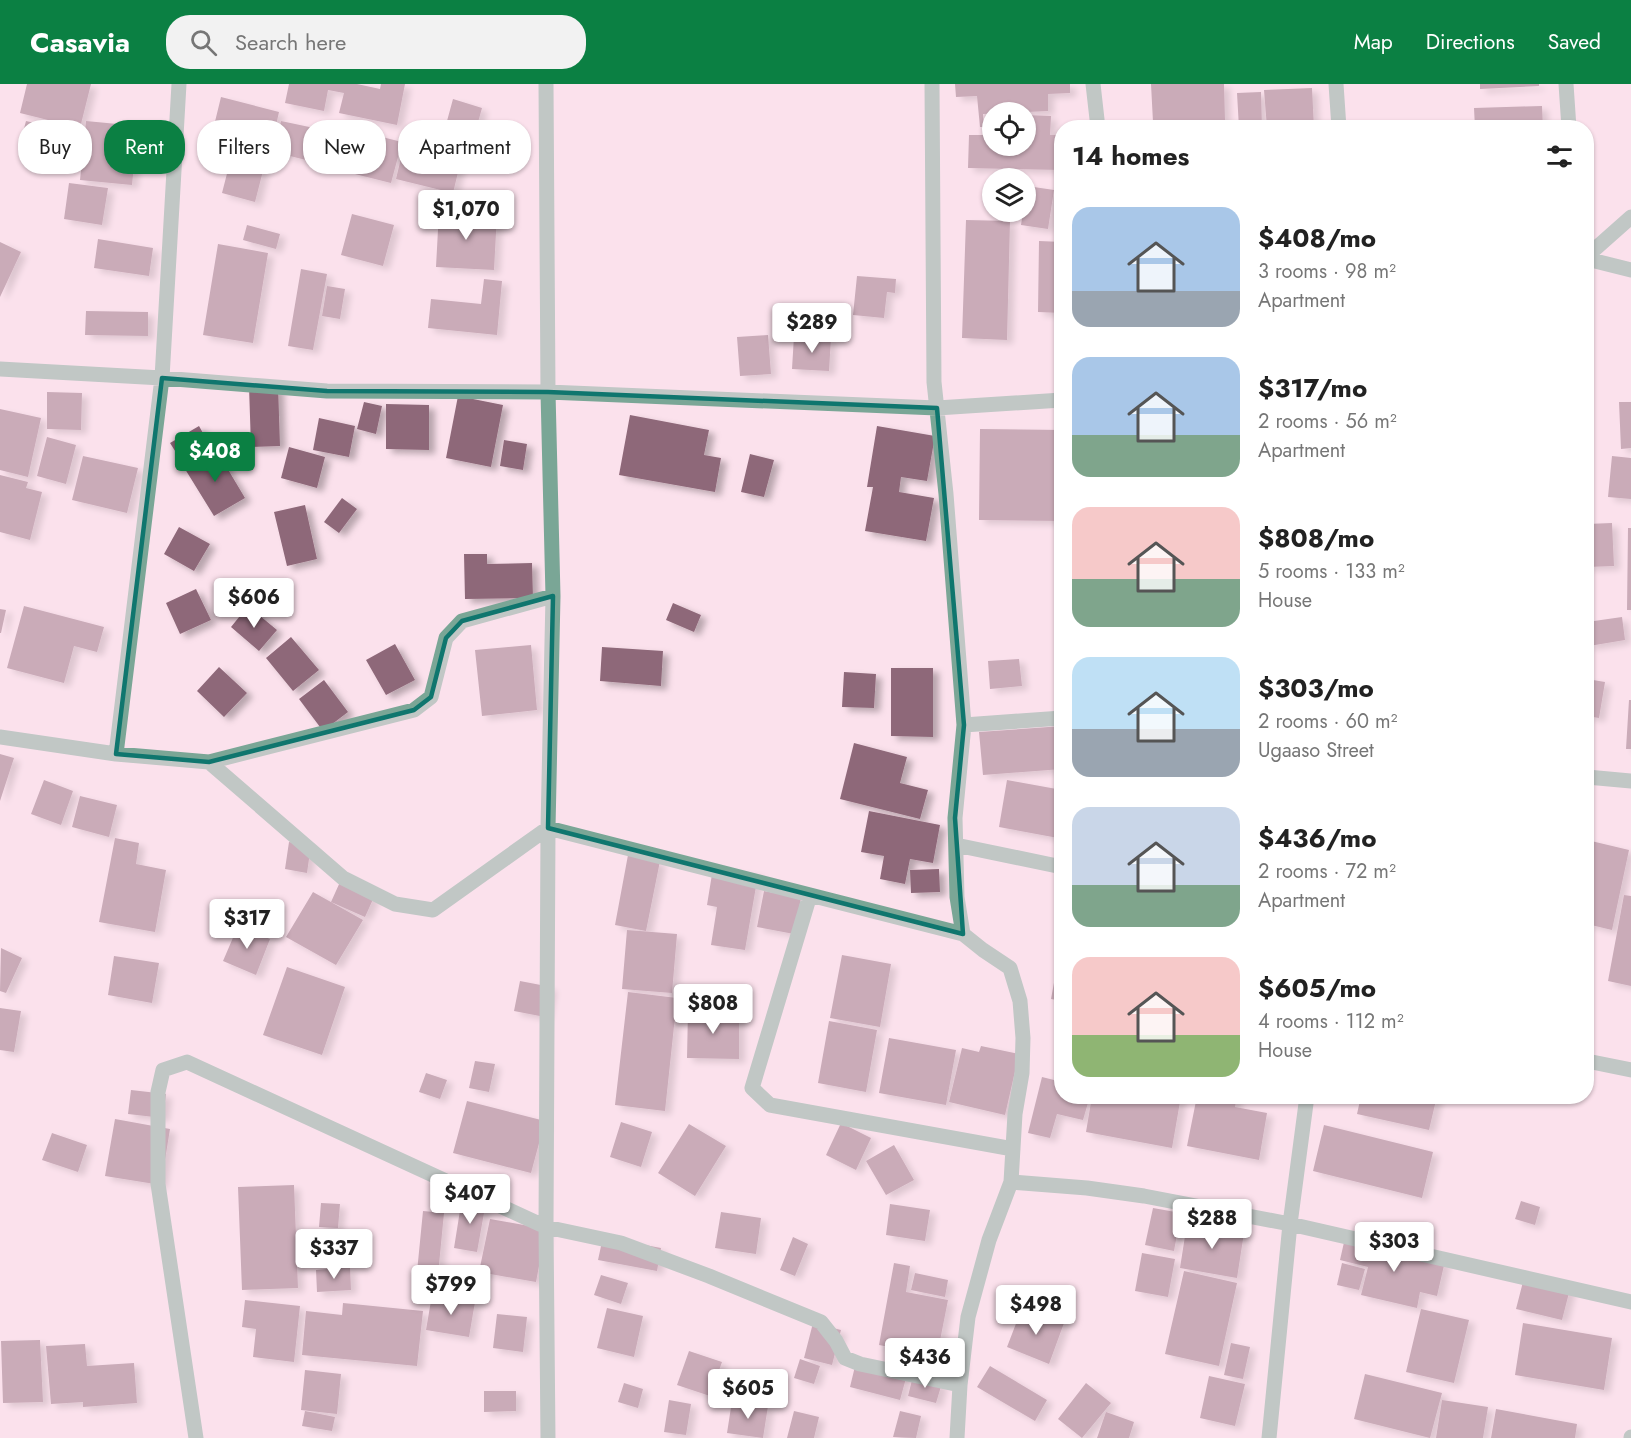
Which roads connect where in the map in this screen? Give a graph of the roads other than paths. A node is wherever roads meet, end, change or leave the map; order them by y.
1 (179, 84) edge
2 (546, 84) edge
3 (932, 84) edge
4 (1093, 84) edge
5 (1336, 84) edge
6 (1566, 84) edge
7 (1097, 120) edge
8 (1338, 120) edge
9 (1568, 120) edge
10 (1631, 217) edge
11 (1594, 251) edge
12 (1594, 259) edge
13 (1631, 270) edge
14 (0, 369) edge
15 (162, 378) junction
16 (548, 392) junction
17 (1054, 401) edge
18 (937, 408) junction
19 (553, 596) junction
20 (1054, 719) edge
21 (964, 725) junction
22 (0, 737) edge
23 (116, 754) junction
24 (209, 762) junction
25 (1594, 778) edge
26 (1631, 781) edge
27 (548, 828) junction
28 (956, 845) junction
29 (1054, 865) edge
30 (810, 895) junction
31 (963, 934) junction
32 (1594, 1062) edge
33 (1631, 1070) edge
34 (1306, 1104) edge
35 (1013, 1149) junction
36 (1011, 1182) junction
37 (1290, 1224) junction
38 (546, 1227) junction
39 (1631, 1302) edge
40 (960, 1385) junction
41 (196, 1438) edge
42 (548, 1438) edge
43 (957, 1438) edge
44 (1269, 1438) edge

1 - 15 street
2 - 16 street
3 - 18 street
4 - 7 street
5 - 8 street
6 - 9 street
10 - 11 street
12 - 13 street
14 - 15 street
15 - 16 street
15 - 23 street
16 - 18 street
16 - 19 street
17 - 18 street
18 - 21 street
19 - 24 street
19 - 27 street
20 - 21 street
21 - 28 street
22 - 23 street
23 - 24 street
24 - 27 street
25 - 26 street
27 - 30 street
27 - 38 street
28 - 29 street
28 - 31 street
30 - 31 street
30 - 35 street
31 - 35 street
32 - 33 street
34 - 37 street
35 - 36 street
36 - 37 street
36 - 40 street
37 - 39 street
37 - 44 street
38 - 40 street
38 - 41 street
38 - 42 street
40 - 43 street

